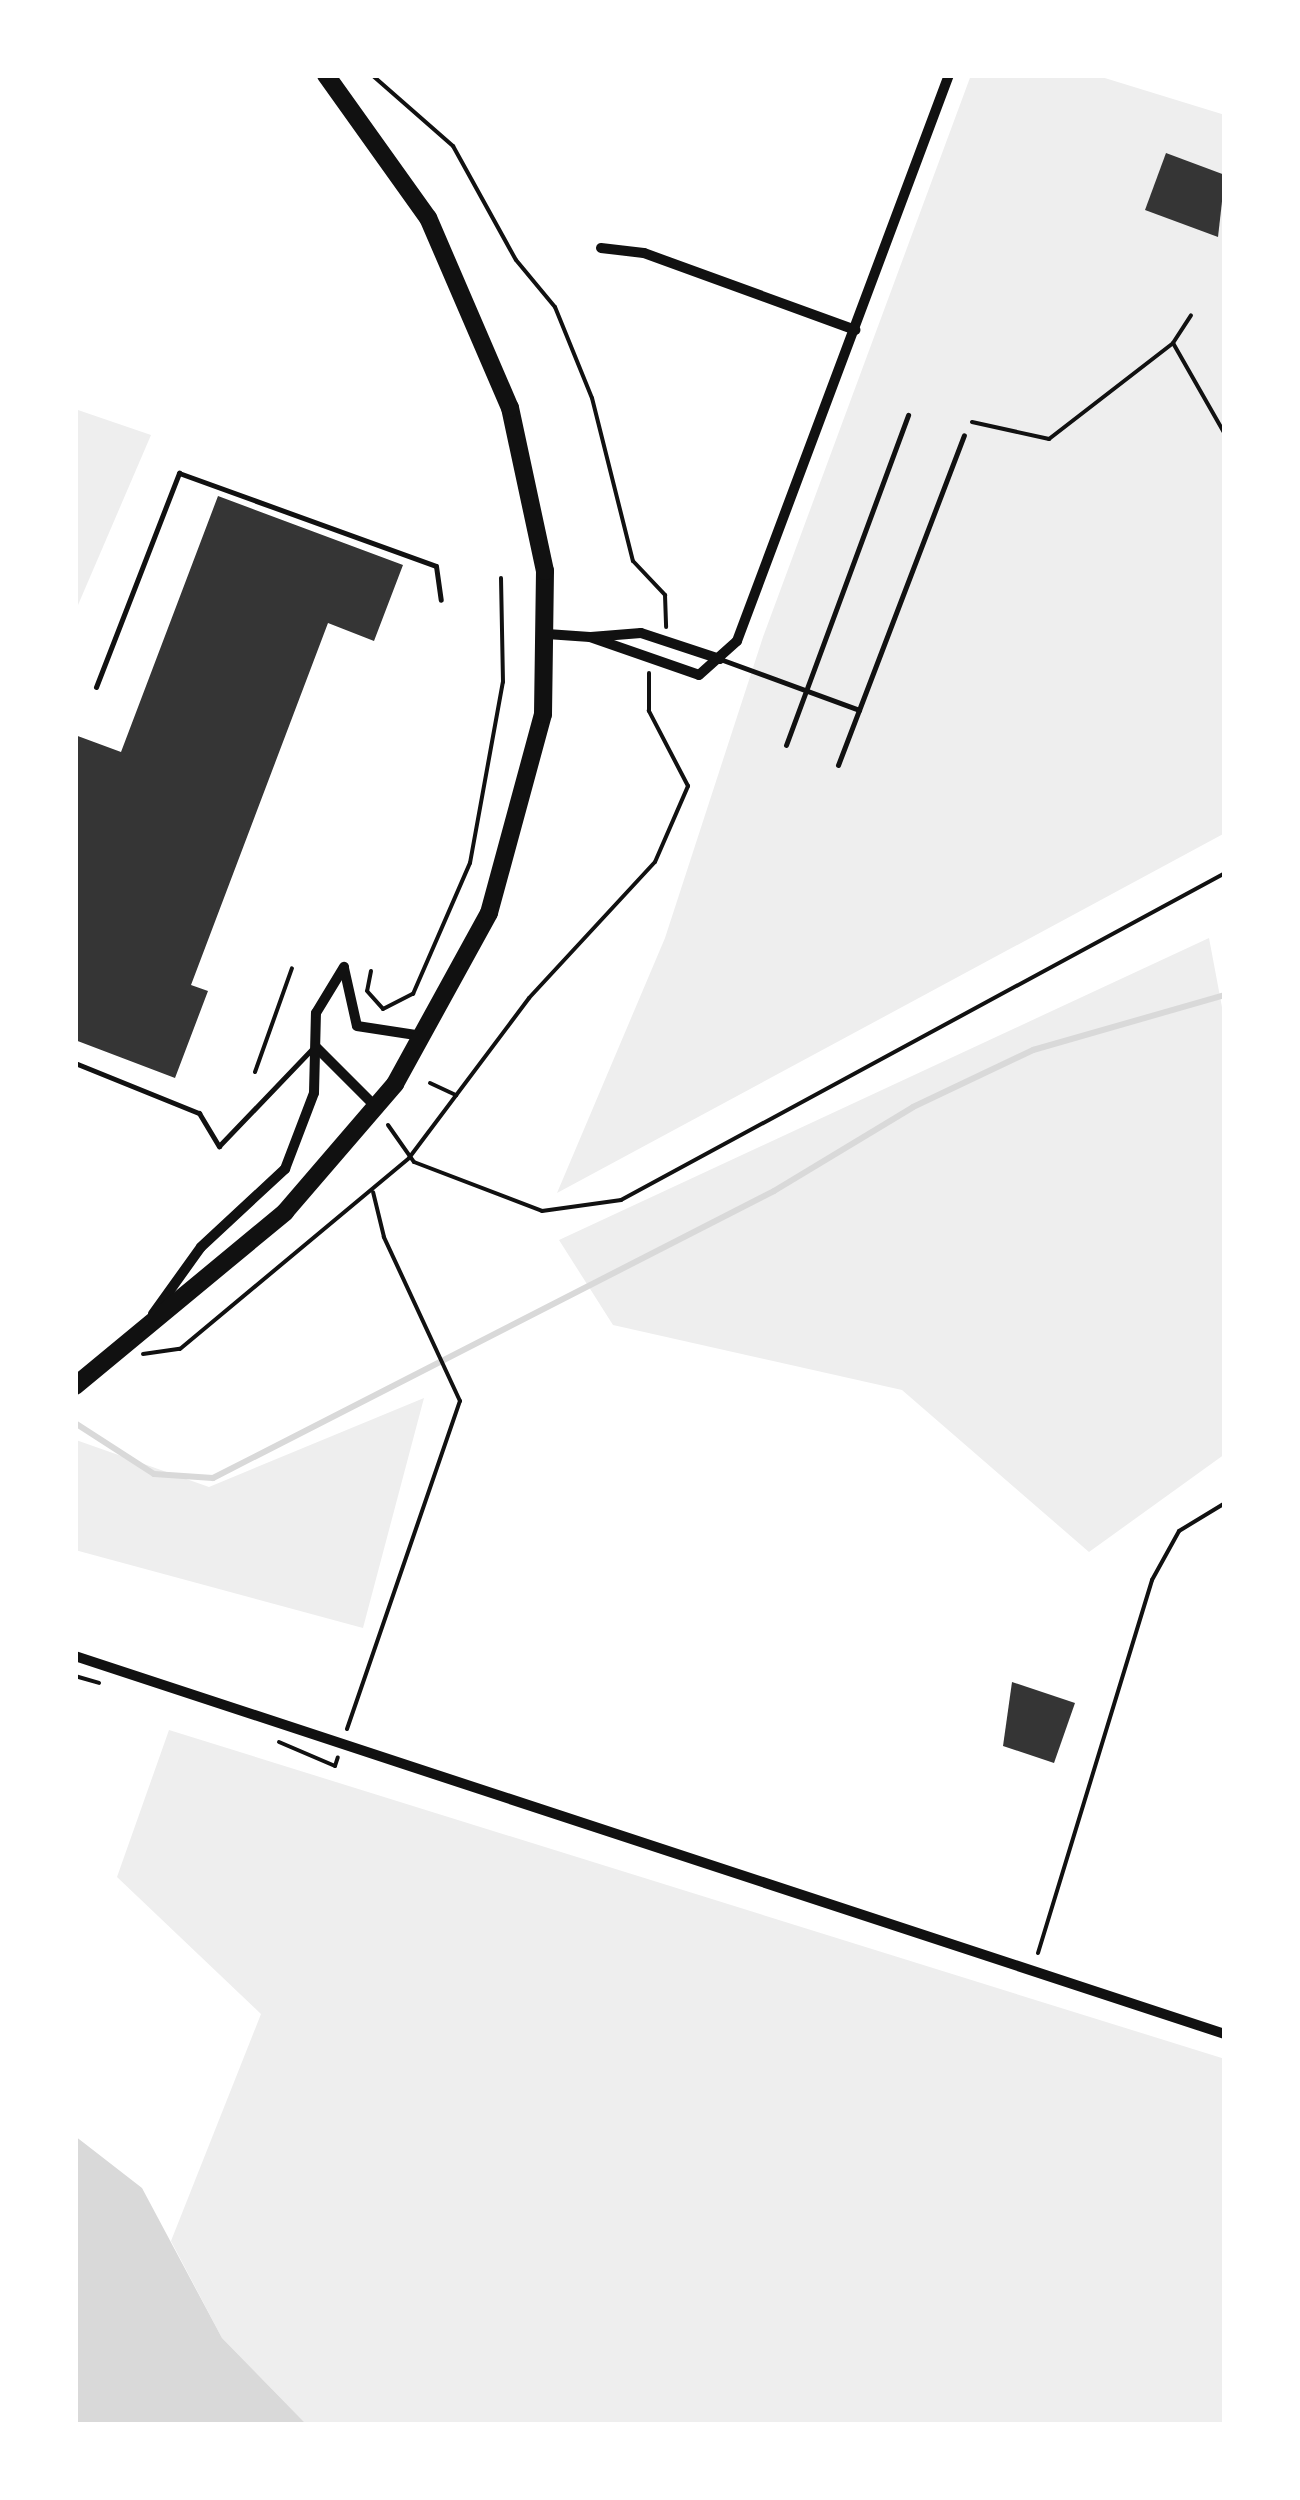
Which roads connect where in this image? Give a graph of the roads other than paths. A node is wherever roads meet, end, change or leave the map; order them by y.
1 (326, 75) edge
2 (949, 75) edge
3 (601, 248) dead end
4 (855, 330) junction
5 (908, 415) dead end
6 (964, 435) road end
7 (441, 600) dead end
8 (547, 634) junction
9 (590, 637) junction
10 (720, 659) junction
11 (96, 687) dead end
12 (806, 692) junction
13 (859, 710) junction
14 (786, 744) dead end
15 (838, 765) dead end
16 (426, 1036) junction
17 (315, 1046) junction
18 (75, 1063) edge
19 (378, 1109) junction
20 (140, 1334) junction
21 (75, 1386) edge
22 (75, 1656) edge
23 (1225, 2034) edge

1 - 8 main road
2 - 4 street
3 - 4 street
4 - 10 street
5 - 12 lane
6 - 13 lane
7 - 11 lane
8 - 9 street
8 - 16 main road
9 - 10 street
9 - 10 street
10 - 12 lane
12 - 13 lane
12 - 14 lane
13 - 15 lane
16 - 17 street
16 - 19 main road
17 - 18 lane
17 - 19 street
17 - 20 street
19 - 20 main road
20 - 21 main road
22 - 23 street

